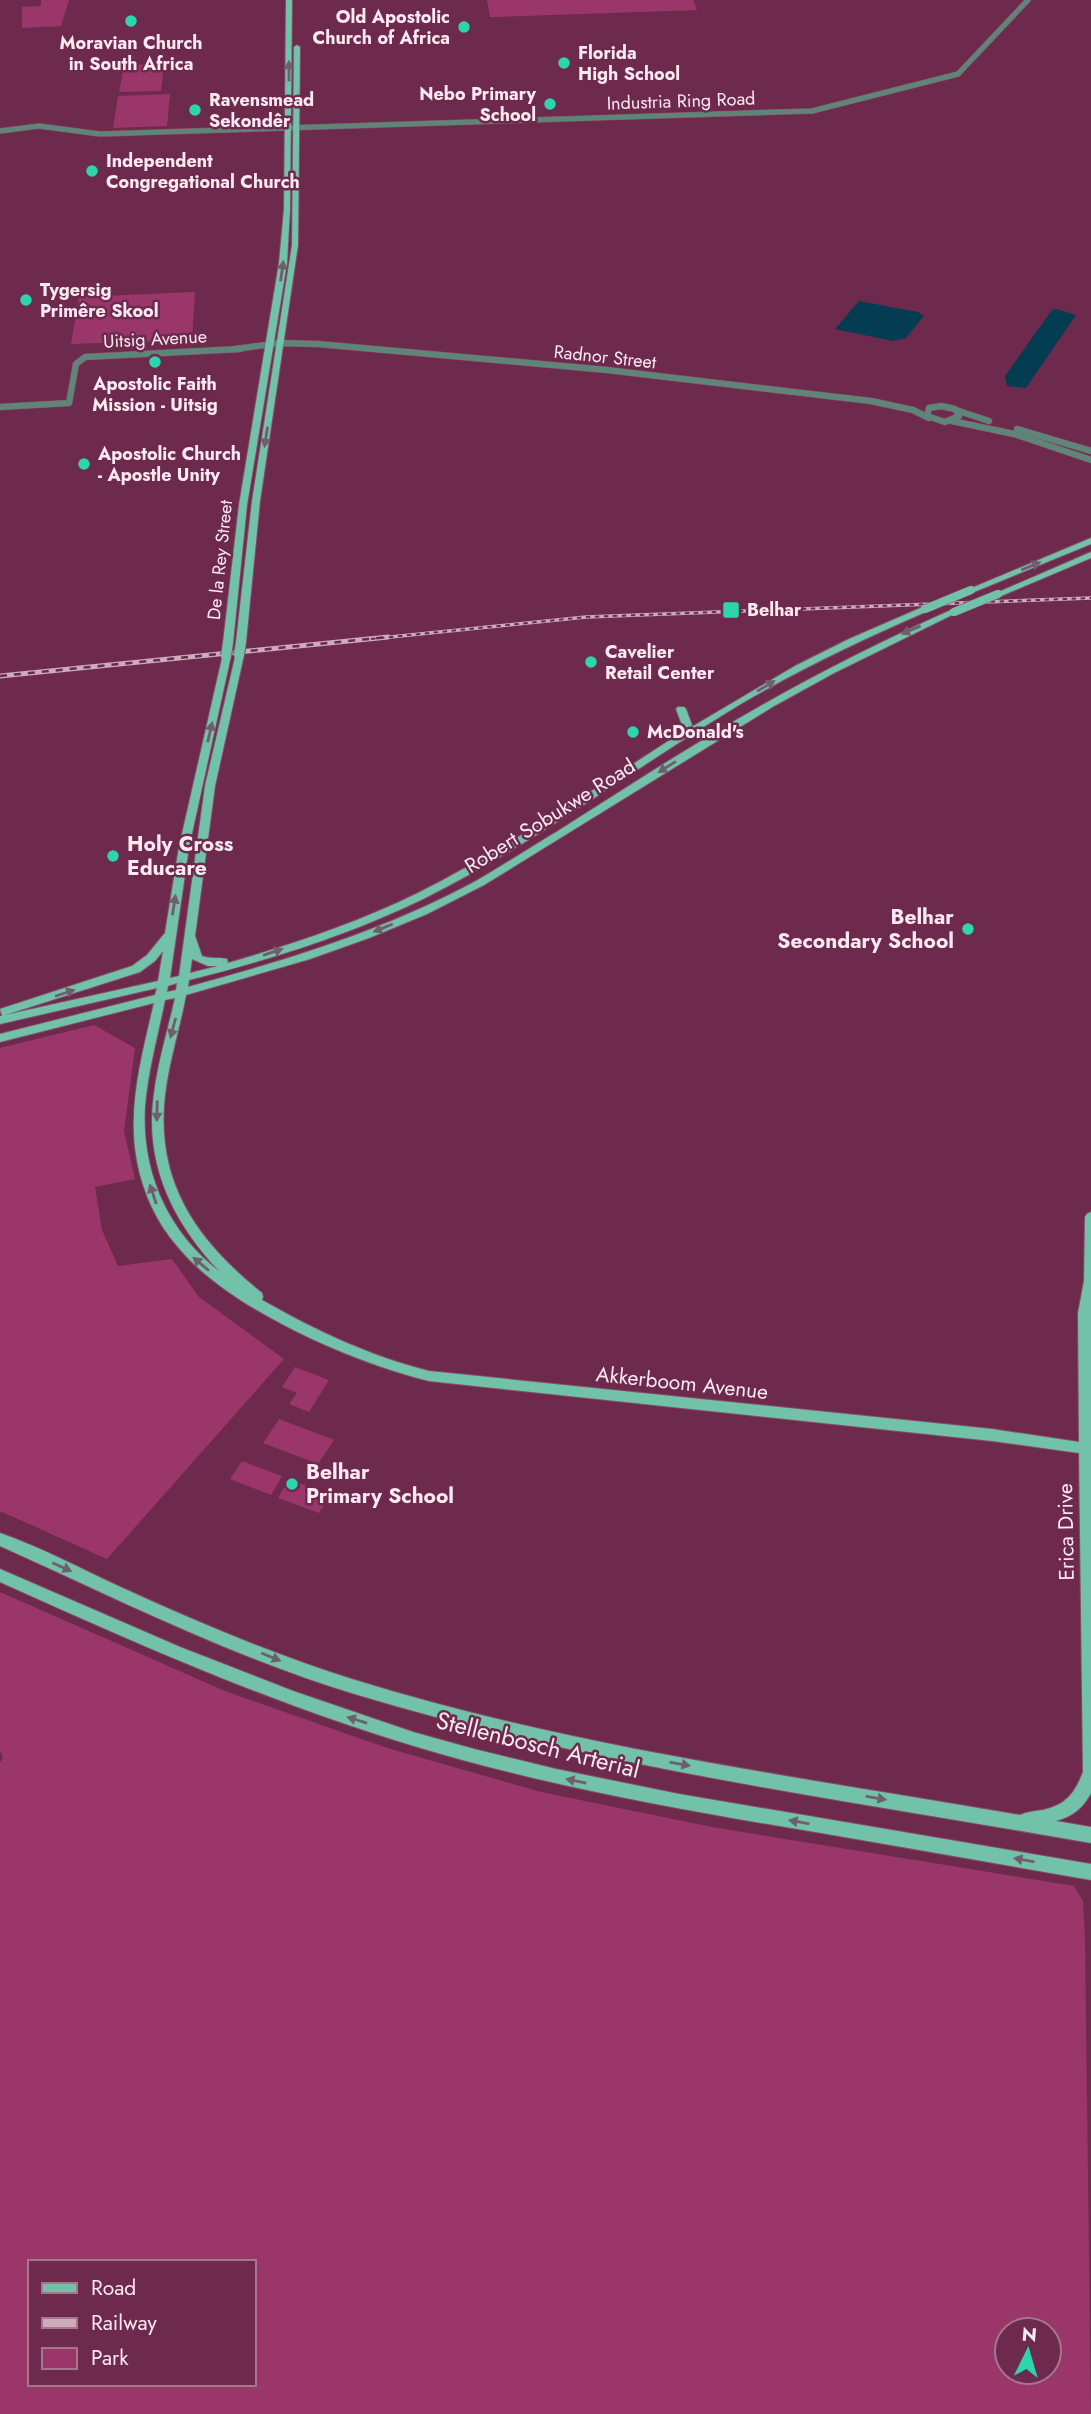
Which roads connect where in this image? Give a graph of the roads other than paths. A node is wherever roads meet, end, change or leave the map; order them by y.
1 (289, 0) edge
2 (297, 0) edge
3 (1028, 0) edge
4 (293, 128) junction
5 (0, 131) edge
6 (275, 346) junction
7 (871, 401) junction
8 (0, 407) edge
9 (932, 407) junction
10 (956, 410) junction
11 (929, 418) junction
12 (952, 421) junction
13 (1091, 451) edge
14 (1091, 460) edge
15 (1091, 541) edge
16 (1091, 555) edge
17 (241, 642) joint
18 (239, 655) joint
19 (681, 709) dead end
20 (673, 743) junction
21 (189, 934) junction
22 (170, 935) junction
23 (250, 959) junction
24 (183, 984) junction
25 (162, 989) junction
26 (0, 1013) edge
27 (0, 1020) edge
28 (0, 1038) edge
29 (1091, 1217) edge
30 (1091, 1283) edge
31 (285, 1319) junction
32 (1088, 1448) edge
33 (0, 1539) edge
34 (0, 1575) edge
35 (1091, 1771) edge
36 (1091, 1783) edge
37 (1016, 1822) junction
38 (1091, 1833) edge
39 (1091, 1843) edge
40 (1091, 1872) edge

4 -> 1 main road, De la Rey Street
2 - 4 main road, De la Rey Street
3 - 4 street, Industria Ring Road
4 - 5 street, Industria Ring Road
4 - 6 main road, De la Rey Street
6 - 7 street, Radnor Street
6 - 8 street, Uitsig Avenue
6 -> 17 main road, De la Rey Street
22 -> 6 main road, De la Rey Street, bridge
7 - 9 street, Radnor Street
7 - 11 street, Radnor Street
9 - 10 street, Radnor Street
9 - 11 street
10 - 12 street
10 - 13 street
11 - 12 street, Radnor Street
12 - 14 street
20 -> 15 main road, Robert Sobukwe Road, bridge
16 -> 24 main road, Robert Sobukwe Road, bridge
17 - 18 main road, De la Rey Street, bridge
18 - 21 main road, De la Rey Street
19 - 20 main road
23 -> 20 main road, Robert Sobukwe Road
21 - 23 main road
21 - 24 main road, De la Rey Street
22 - 25 main road, De la Rey Street
26 -> 22 main road
23 - 24 main road, Robert Sobukwe Road
24 - 25 main road, Robert Sobukwe Road
24 -> 31 main road, Akkerboom Avenue
25 - 27 main road, Robert Sobukwe Road
25 - 28 main road, Robert Sobukwe Road
31 -> 25 main road, Akkerboom Avenue
29 - 30 main road, Erica Drive
30 - 32 main road, Erica Drive
31 - 32 main road, Akkerboom Avenue
32 - 35 main road, Erica Drive
33 -> 37 main road, Stellenbosch Arterial
40 -> 34 main road, Stellenbosch Arterial
35 - 36 main road, Erica Drive
35 - 37 main road
37 - 38 main road, Stellenbosch Arterial
38 - 39 main road

